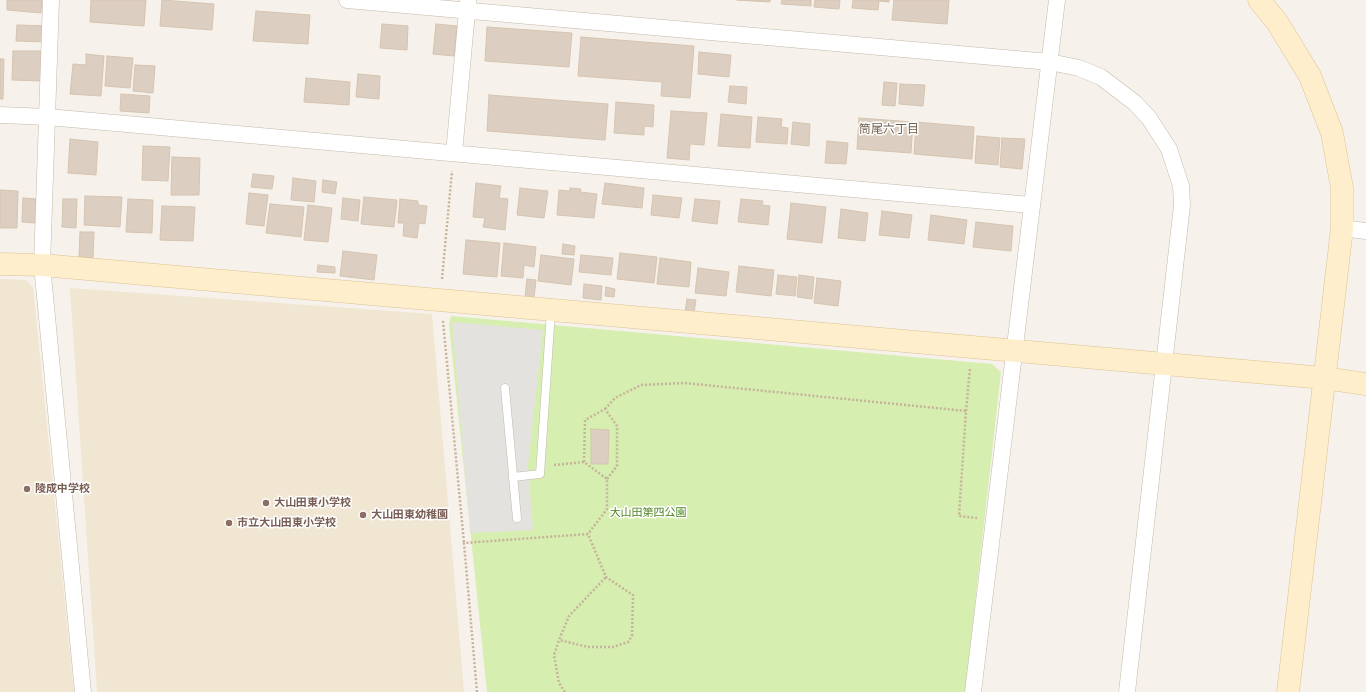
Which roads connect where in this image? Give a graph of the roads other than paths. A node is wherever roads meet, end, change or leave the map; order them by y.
1 (51, 0) edge
2 (347, 0) edge
3 (1057, 0) edge
4 (1259, 0) edge
5 (467, 5) edge
6 (1050, 62) junction
7 (0, 115) edge
8 (48, 116) junction
9 (454, 153) junction
10 (1031, 205) junction
11 (1342, 228) junction
12 (1366, 231) edge
13 (0, 264) edge
14 (42, 265) junction
15 (551, 310) junction
16 (1013, 351) junction
17 (1165, 365) junction
18 (1324, 378) junction
19 (1366, 384) edge
20 (505, 388) dead end
21 (83, 692) edge
22 (973, 692) edge
23 (1127, 692) edge
24 (1288, 692) edge

1 - 8 street
2 - 5 street
3 - 6 street
4 - 11 street
5 - 6 street
5 - 9 street
6 - 10 street
6 - 17 street
7 - 8 street
8 - 9 street
8 - 14 street
9 - 10 street
10 - 16 street
11 - 12 street
11 - 18 street
13 - 14 street
14 - 15 street
14 - 21 street
15 - 16 street
15 - 20 lane
16 - 17 street
16 - 22 street
17 - 18 street
17 - 23 street
18 - 19 street
18 - 24 street

